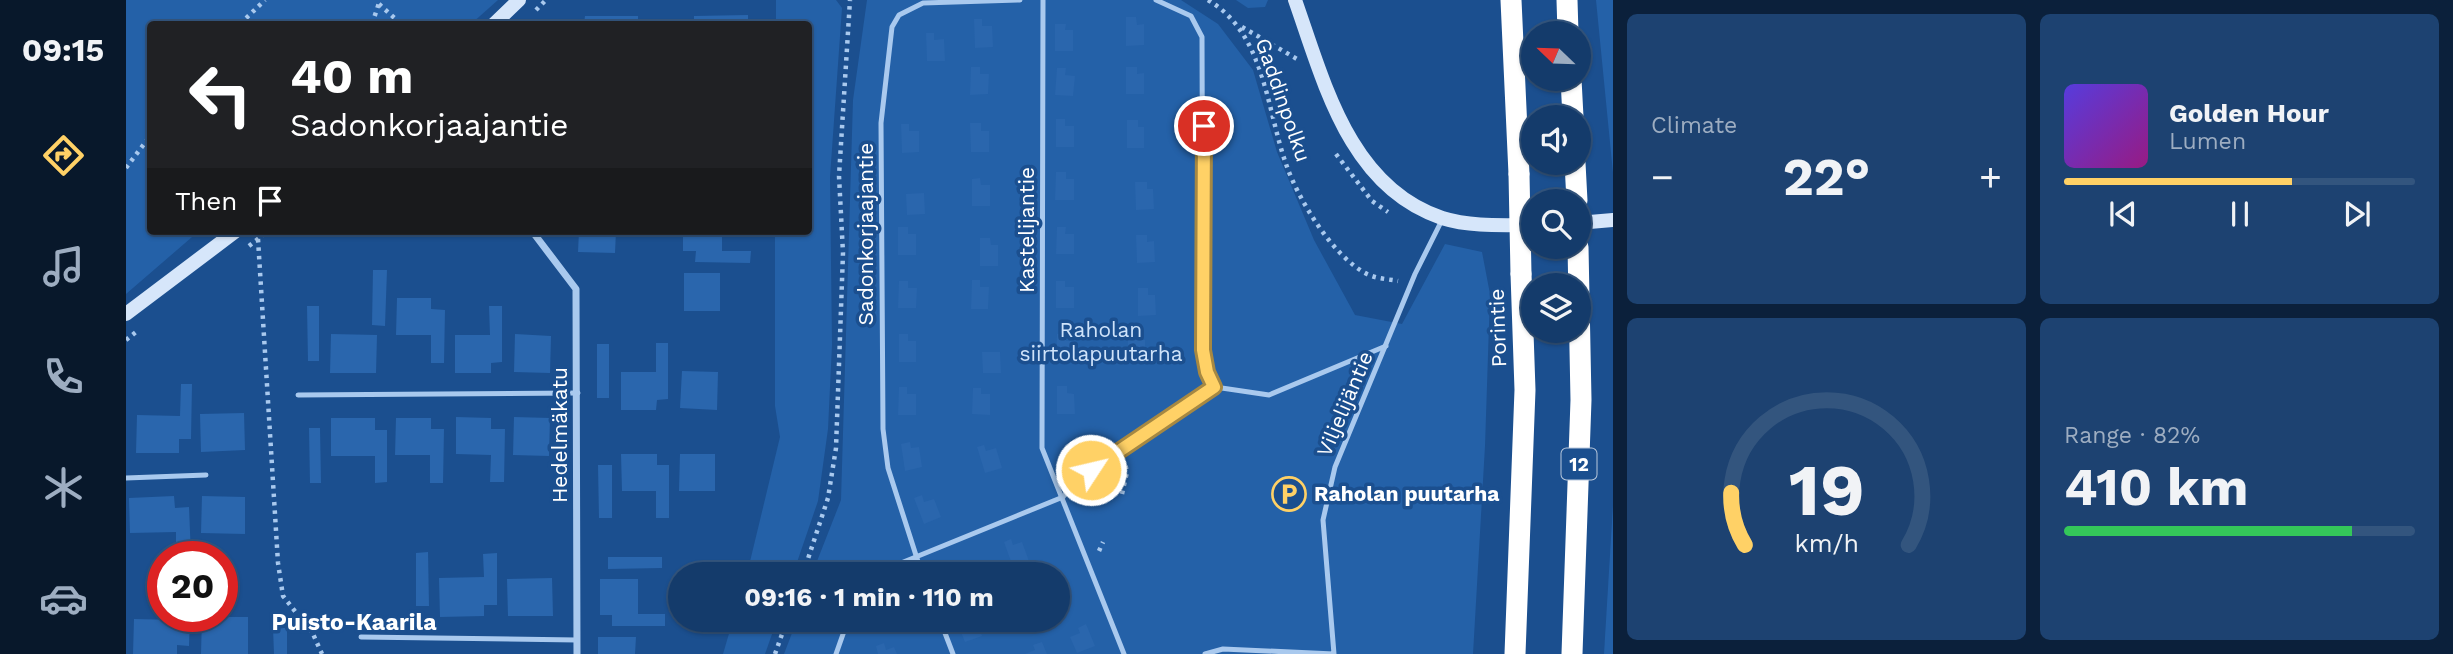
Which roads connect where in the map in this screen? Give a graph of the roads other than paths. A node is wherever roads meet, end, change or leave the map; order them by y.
1 (519, 0) edge
2 (1020, 0) edge
3 (1043, 0) edge
4 (1156, 0) edge
5 (1295, 0) edge
6 (1511, 0) edge
7 (1567, 0) edge
8 (497, 21) edge
9 (1568, 21) edge
10 (1443, 218) junction
11 (1613, 220) edge
12 (1591, 222) edge
13 (1521, 225) edge
14 (231, 235) edge
15 (535, 235) edge
16 (1578, 259) edge
17 (126, 314) edge
18 (1386, 345) junction
19 (1214, 387) junction
20 (579, 393) junction
21 (298, 395) dead end
22 (206, 475) dead end
23 (126, 478) edge
24 (1063, 497) junction
25 (916, 558) junction
26 (906, 562) edge
27 (918, 562) edge
28 (844, 632) edge
29 (945, 632) edge
30 (361, 637) dead end
31 (577, 640) junction
32 (577, 654) edge
33 (836, 654) edge
34 (953, 654) edge
35 (1124, 654) edge
36 (1205, 654) edge
37 (1334, 654) edge
38 (1515, 654) edge
39 (1572, 654) edge

1 - 8 street
2 - 25 lane, Sadonkorjaajantie
3 - 24 lane, Kastelijantie
4 - 19 lane
5 - 10 street
6 - 38 highway, Porintie, bridge
7 - 9 highway
10 - 13 street
10 - 18 lane, Viljelijäntie
11 - 12 street
14 - 17 street
15 - 20 street, Hedelmäkatu
16 - 39 highway, 12
18 - 19 lane
18 - 37 lane, Viljelijäntie
19 - 24 lane
20 - 21 lane
20 - 31 street, Hedelmäkatu
22 - 23 lane
24 - 25 lane
24 - 35 lane, Kastelijantie
25 - 26 lane
25 - 27 lane, Sadonkorjaajantie
28 - 33 lane
29 - 34 lane
30 - 31 lane
31 - 32 street, Hedelmäkatu
36 - 37 lane

